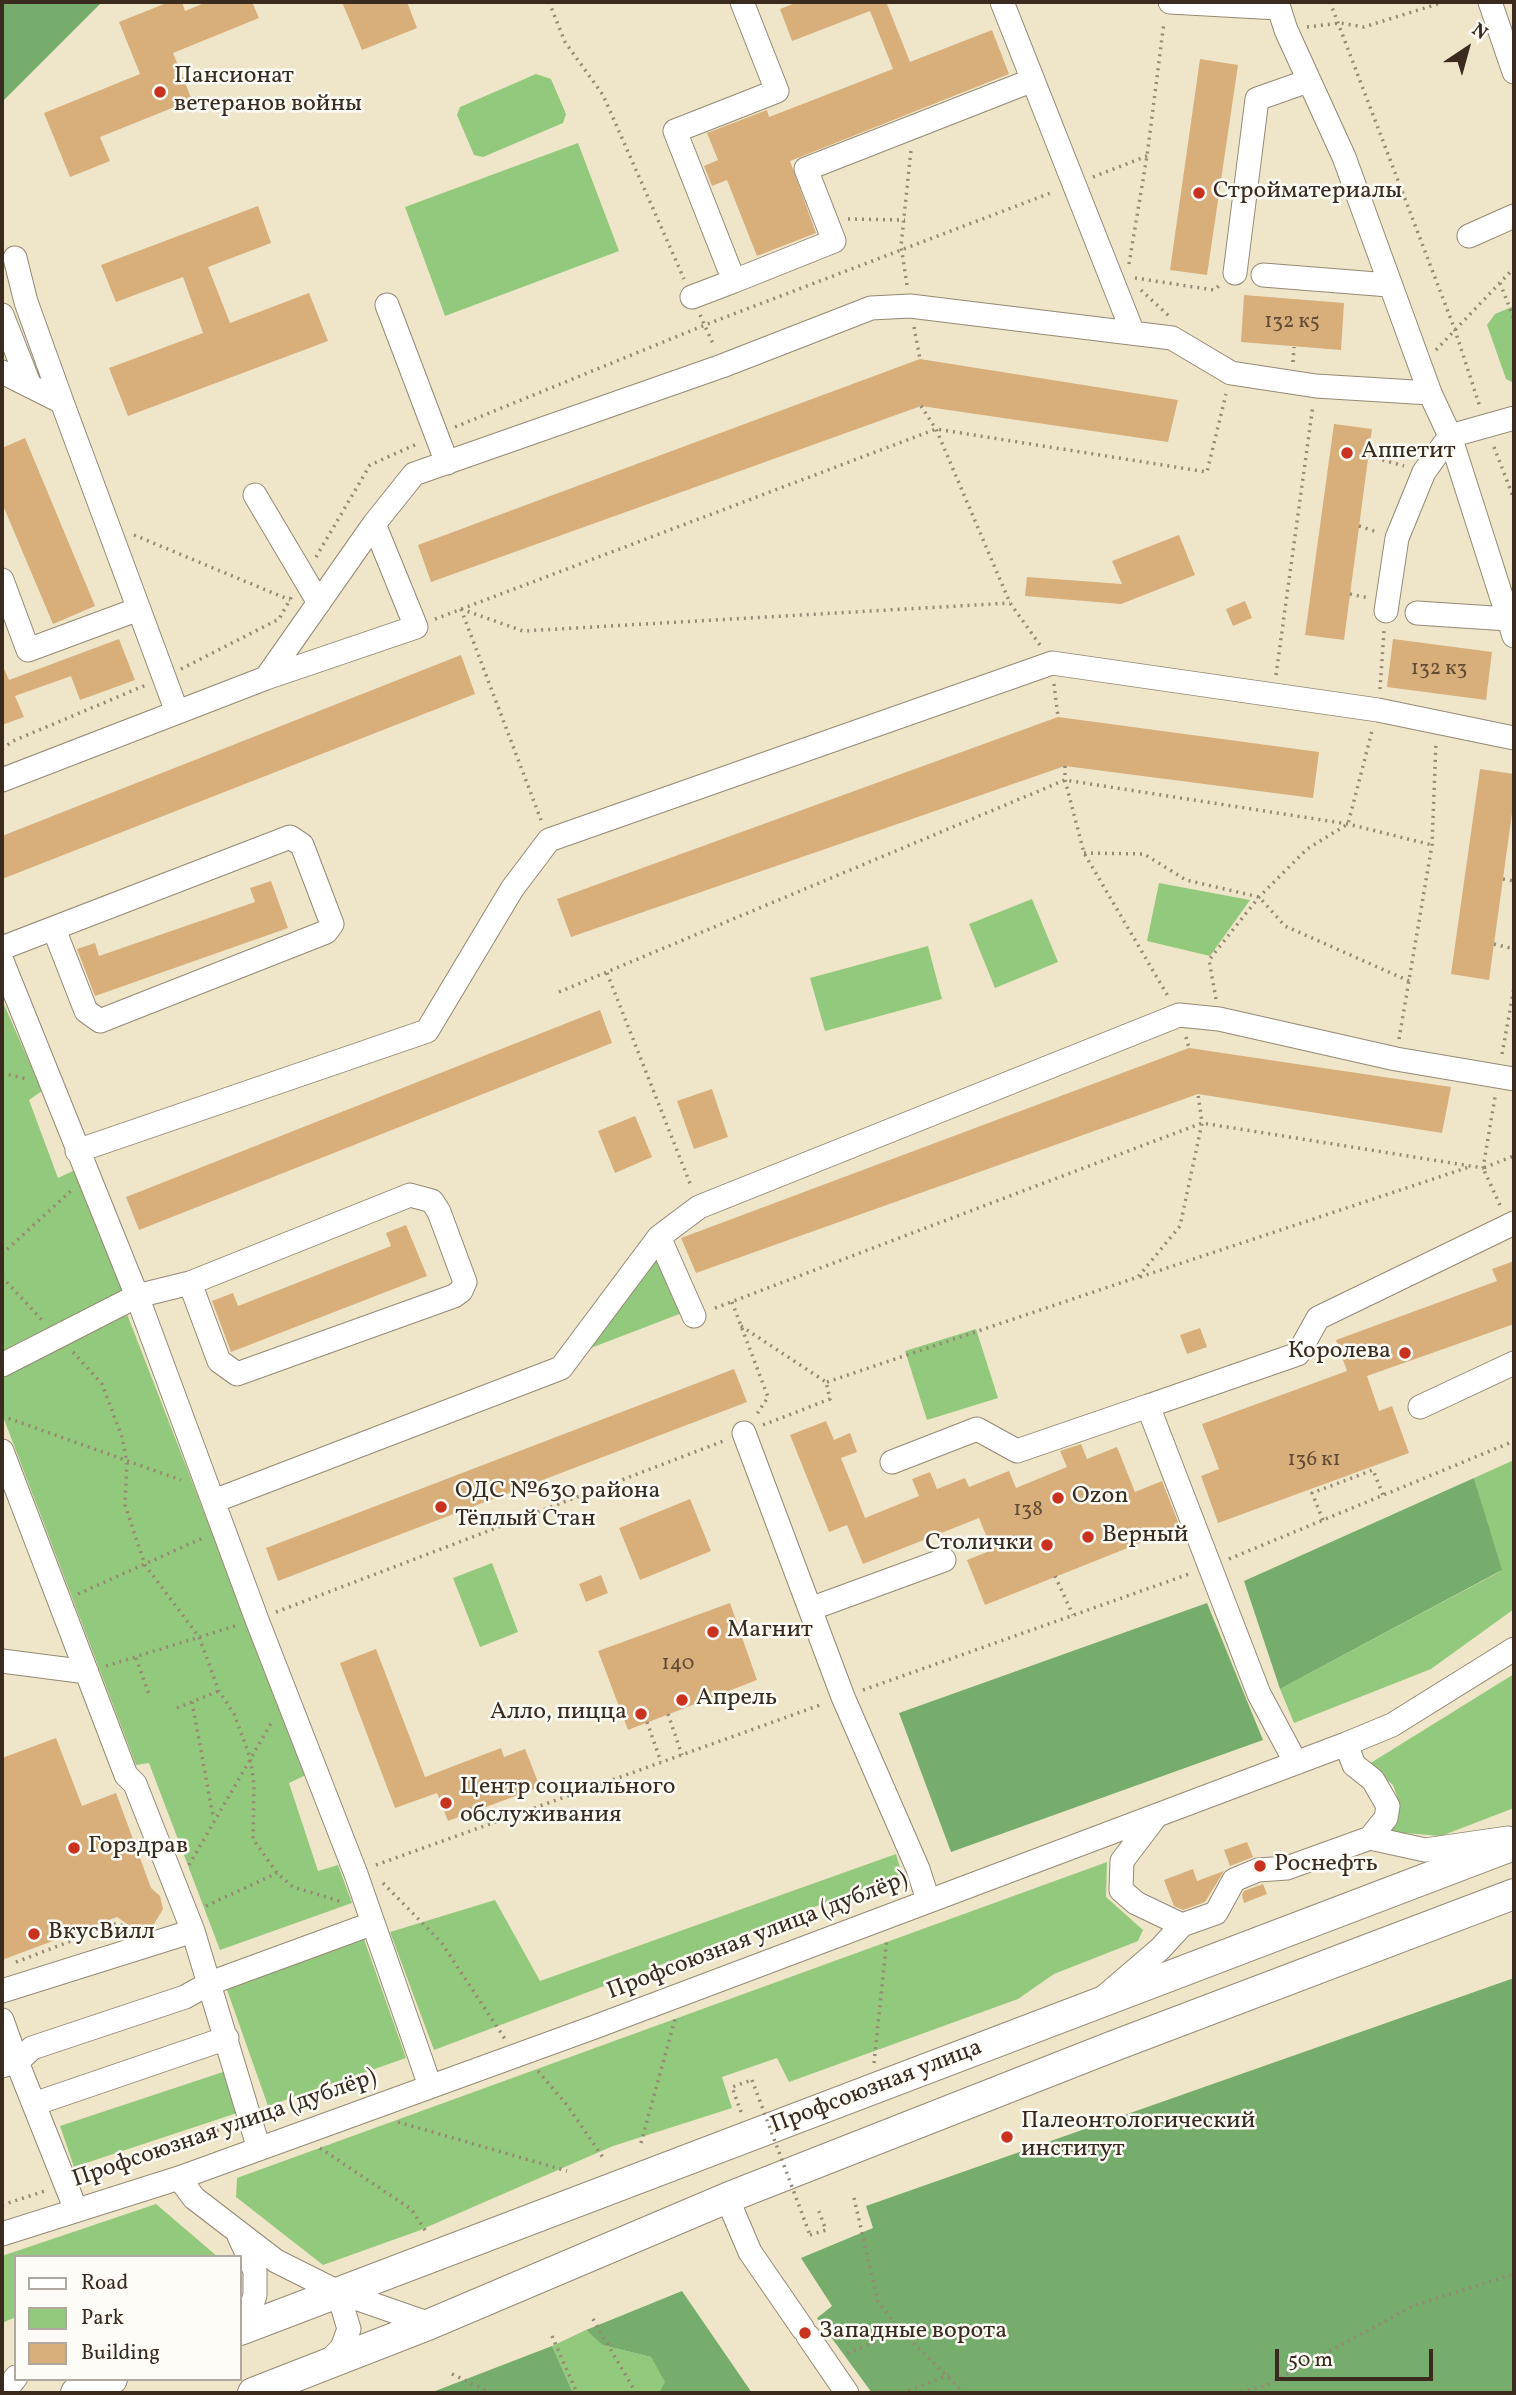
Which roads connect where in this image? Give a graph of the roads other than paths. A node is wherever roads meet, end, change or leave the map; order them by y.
1 (742, 2) edge
2 (1002, 2) edge
3 (1490, 2) edge
4 (1173, 12) edge
5 (1280, 13) edge
6 (1514, 72) edge
7 (1033, 80) junction
8 (1308, 81) junction
9 (1514, 216) edge
10 (1469, 236) dead end
11 (15, 258) dead end
12 (1235, 273) road end
13 (1263, 275) dead end
14 (734, 281) junction
15 (1390, 285) junction
16 (692, 297) road end
17 (387, 305) dead end
18 (2, 315) edge
19 (1133, 333) junction
20 (2, 372) edge
21 (30, 386) junction
22 (1430, 393) junction
23 (62, 402) junction
24 (1514, 418) edge
25 (1450, 436) junction
26 (447, 463) junction
27 (255, 495) dead end
28 (374, 524) junction
29 (2, 580) edge
30 (319, 603) junction
31 (136, 610) junction
32 (1386, 611) road end
33 (1417, 613) dead end
34 (1511, 628) edge
35 (266, 678) junction
36 (177, 712) junction
37 (1514, 738) edge
38 (2, 780) edge
39 (54, 929) junction
40 (2, 948) edge
41 (2, 961) edge
42 (1506, 1077) edge
43 (77, 1151) junction
44 (1512, 1224) edge
45 (659, 1237) junction
46 (190, 1283) junction
47 (137, 1296) junction
48 (694, 1316) road end
49 (1514, 1363) edge
50 (2, 1365) edge
51 (1148, 1406) junction
52 (1420, 1407) dead end
53 (744, 1433) road end
54 (2, 1451) edge
55 (892, 1462) dead end
56 (212, 1494) junction
57 (944, 1560) dead end
58 (810, 1609) junction
59 (1514, 1649) edge
60 (2, 1661) edge
61 (87, 1672) junction
62 (1346, 1744) junction
63 (1296, 1762) junction
64 (1156, 1817) junction
65 (1514, 1837) edge
66 (1370, 1838) junction
67 (1514, 1844) edge
68 (1514, 1894) edge
69 (928, 1900) junction
70 (368, 1915) junction
71 (190, 1924) junction
72 (1182, 1925) junction
73 (210, 1983) junction
74 (2, 1991) edge
75 (1094, 2005) junction
76 (2, 2020) edge
77 (227, 2038) junction
78 (9, 2064) edge
79 (430, 2086) junction
80 (34, 2104) junction
81 (259, 2149) junction
82 (178, 2178) junction
83 (727, 2198) junction
84 (76, 2210) junction
85 (238, 2233) junction
86 (2, 2234) edge
87 (338, 2292) junction
88 (242, 2320) edge
89 (430, 2324) junction
90 (242, 2329) edge
91 (326, 2365) junction
92 (107, 2381) edge
93 (298, 2385) edge
94 (76, 2393) edge
95 (253, 2393) edge
96 (847, 2393) edge

1 - 14 street
2 - 7 street
3 - 6 street
4 - 5 street
5 - 8 street
7 - 14 street
7 - 19 street
8 - 12 street
8 - 15 street
9 - 10 street
11 - 23 street
13 - 15 street
14 - 16 street
15 - 22 street
17 - 26 street
18 - 21 street
19 - 22 street
19 - 26 street
20 - 21 street
21 - 23 street
22 - 25 street
23 - 31 street
24 - 25 street
25 - 32 street
25 - 34 street
26 - 28 street
27 - 30 street
28 - 30 street
28 - 35 street
29 - 31 street
30 - 35 street
31 - 36 street
33 - 34 street
35 - 36 street
36 - 38 street
37 - 43 street
39 - 39 street
39 - 40 street
41 - 43 street
42 - 45 street
43 - 47 street
44 - 51 street
45 - 48 street
45 - 56 street
46 - 46 street
46 - 47 street
47 - 50 street
47 - 56 street
49 - 52 street
51 - 55 street
51 - 63 street
53 - 58 street
54 - 61 street
56 - 70 street
57 - 58 street
58 - 69 street
59 - 62 street, Профсоюзная улица (дублёр)
60 - 61 street
61 - 71 street
62 - 63 street, Профсоюзная улица (дублёр)
62 - 66 street
63 - 64 street, Профсоюзная улица (дублёр)
64 - 69 street, Профсоюзная улица (дублёр)
64 - 72 street
65 - 66 street
66 - 72 street
67 - 75 main road, Профсоюзная улица
68 - 83 main road, Профсоюзная улица
69 - 79 street, Профсоюзная улица (дублёр)
70 - 73 street
70 - 79 street
71 - 73 street
71 - 74 street
72 - 75 street
73 - 77 street
73 - 78 street
75 - 87 main road, Профсоюзная улица
76 - 78 street
77 - 80 street
77 - 81 street
78 - 80 street
79 - 81 street, Профсоюзная улица (дублёр)
80 - 84 street
81 - 82 street, Профсоюзная улица (дублёр)
82 - 84 street, Профсоюзная улица (дублёр)
82 - 85 street
83 - 89 main road, Профсоюзная улица
83 - 96 street
84 - 86 street, Профсоюзная улица (дублёр)
85 - 87 street
85 - 88 street
87 - 89 street
87 - 90 main road, Профсоюзная улица
87 - 91 street
89 - 91 main road, Профсоюзная улица
91 - 93 main road, Профсоюзная улица
92 - 94 main road
93 - 95 main road, Профсоюзная улица

